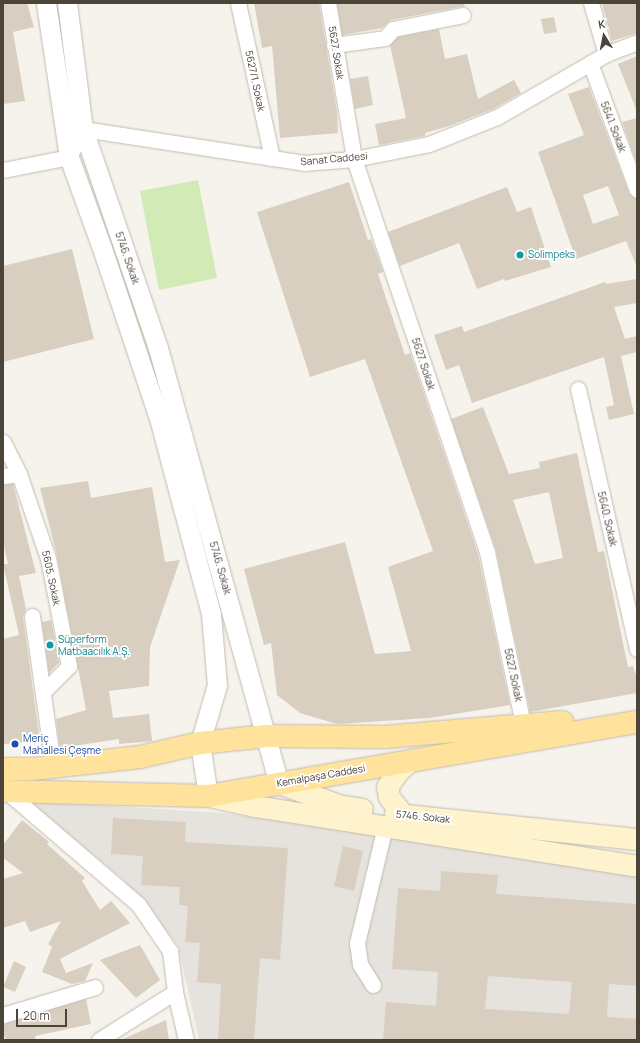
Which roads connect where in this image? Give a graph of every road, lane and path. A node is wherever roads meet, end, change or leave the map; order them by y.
1 (46, 3) edge
2 (67, 3) edge
3 (238, 3) edge
4 (328, 3) edge
5 (591, 3) edge
6 (463, 15) dead end
7 (637, 42) edge
8 (334, 45) junction
9 (606, 54) junction
10 (590, 63) junction
11 (83, 129) junction
12 (69, 157) junction
13 (272, 158) junction
14 (354, 159) junction
15 (3, 170) edge
16 (637, 190) edge
17 (578, 389) dead end
18 (3, 442) edge
19 (20, 474) junction
20 (3, 476) edge
21 (32, 616) dead end
22 (637, 649) edge
23 (44, 691) junction
24 (637, 721) edge
25 (523, 724) junction
26 (268, 736) junction
27 (200, 743) junction
28 (412, 759) junction
29 (53, 766) junction
30 (3, 769) edge
31 (279, 783) junction
32 (4, 791) edge
33 (208, 796) junction
34 (403, 815) junction
35 (385, 826) junction
36 (637, 839) edge
37 (637, 866) edge
38 (373, 985) dead end
39 (95, 987) dead end
40 (174, 992) junction
41 (3, 1015) edge
42 (99, 1040) edge
43 (186, 1040) edge

1 - 12 street
2 - 11 street, 5746. Sokak
3 - 13 street, 5627/1. Sokak
4 - 8 street, 5627. Sokak
5 - 9 street
6 - 8 street
7 - 9 street, Sanat Caddesi
8 - 14 street, 5627. Sokak
9 - 10 street, Sanat Caddesi
10 - 14 street, Sanat Caddesi
10 - 16 street, 5641. Sokak
11 - 12 street
11 - 13 street, Sanat Caddesi
11 - 26 street, 5746. Sokak
12 - 15 street
12 - 27 street
13 - 14 street, Sanat Caddesi
14 - 25 street, 5627. Sokak
17 - 22 street, 5640. Sokak
18 - 19 street
19 - 20 street
19 - 23 street, 5605. Sokak
21 - 23 street
23 - 29 street
24 - 25 main road, Kemalpaşa Caddesi
24 - 28 main road, Kemalpaşa Caddesi
25 - 26 main road, Kemalpaşa Caddesi
26 - 27 main road, Kemalpaşa Caddesi
26 - 31 street, 5746. Sokak
27 - 29 main road, Kemalpaşa Caddesi
27 - 33 street
28 - 31 main road, Kemalpaşa Caddesi
28 - 34 main road
29 - 30 main road, Kemalpaşa Caddesi
31 - 33 main road, Kemalpaşa Caddesi
31 - 34 main road, 5746. Sokak
32 - 33 main road, Kemalpaşa Caddesi
32 - 40 street
33 - 35 main road, 5746. Sokak
34 - 36 main road, 5746. Sokak
35 - 37 main road, 5746. Sokak
35 - 38 street
39 - 41 street
40 - 42 street
40 - 43 street

